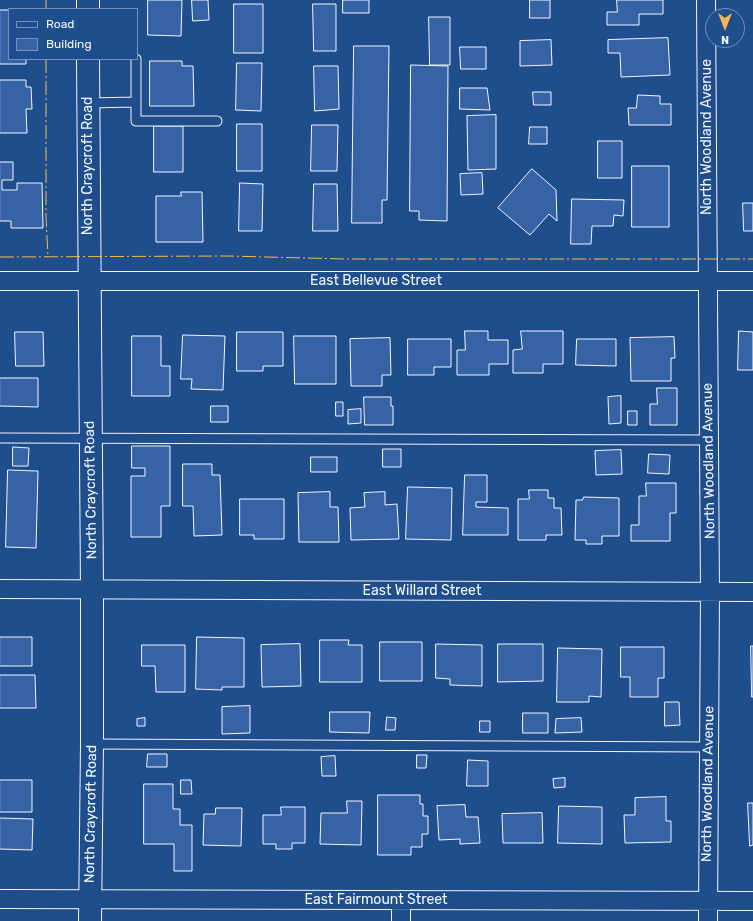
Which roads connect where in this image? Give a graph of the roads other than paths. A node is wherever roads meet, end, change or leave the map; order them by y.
1 (706, 0) edge
2 (88, 60) edge
3 (136, 60) edge
4 (136, 102) junction
5 (88, 103) junction
6 (217, 121) dead end
7 (0, 281) edge
8 (89, 281) junction
9 (708, 282) junction
10 (753, 282) edge
11 (90, 437) junction
12 (0, 438) edge
13 (709, 440) junction
14 (0, 589) edge
15 (92, 589) junction
16 (710, 592) junction
17 (753, 592) edge
18 (92, 744) junction
19 (709, 747) junction
20 (0, 898) edge
21 (90, 899) junction
22 (401, 900) junction
23 (753, 901) edge
24 (707, 902) junction
25 (90, 921) edge
26 (401, 921) edge
27 (708, 921) edge

1 - 9 street, North Woodland Avenue
2 - 5 main road, North Craycroft Road
3 - 4 lane
4 - 5 lane
4 - 6 lane
5 - 8 main road, North Craycroft Road
7 - 8 street, East Bellevue Street
8 - 9 street, East Bellevue Street
8 - 11 main road, North Craycroft Road
9 - 10 street, East Bellevue Street
9 - 13 street, North Woodland Avenue
11 - 12 lane
11 - 13 lane
11 - 15 main road, North Craycroft Road
13 - 16 street, North Woodland Avenue
14 - 15 street, East Willard Street
15 - 16 street, East Willard Street
15 - 18 main road, North Craycroft Road
16 - 17 street, East Willard Street
16 - 19 street, North Woodland Avenue
18 - 19 lane
18 - 21 main road, North Craycroft Road
19 - 24 street, North Woodland Avenue
20 - 21 street, East Fairmount Street
21 - 22 street, East Fairmount Street
21 - 25 main road, North Craycroft Road
22 - 24 street, East Fairmount Street
22 - 26 street
23 - 24 street, East Fairmount Street
24 - 27 street, North Woodland Avenue

